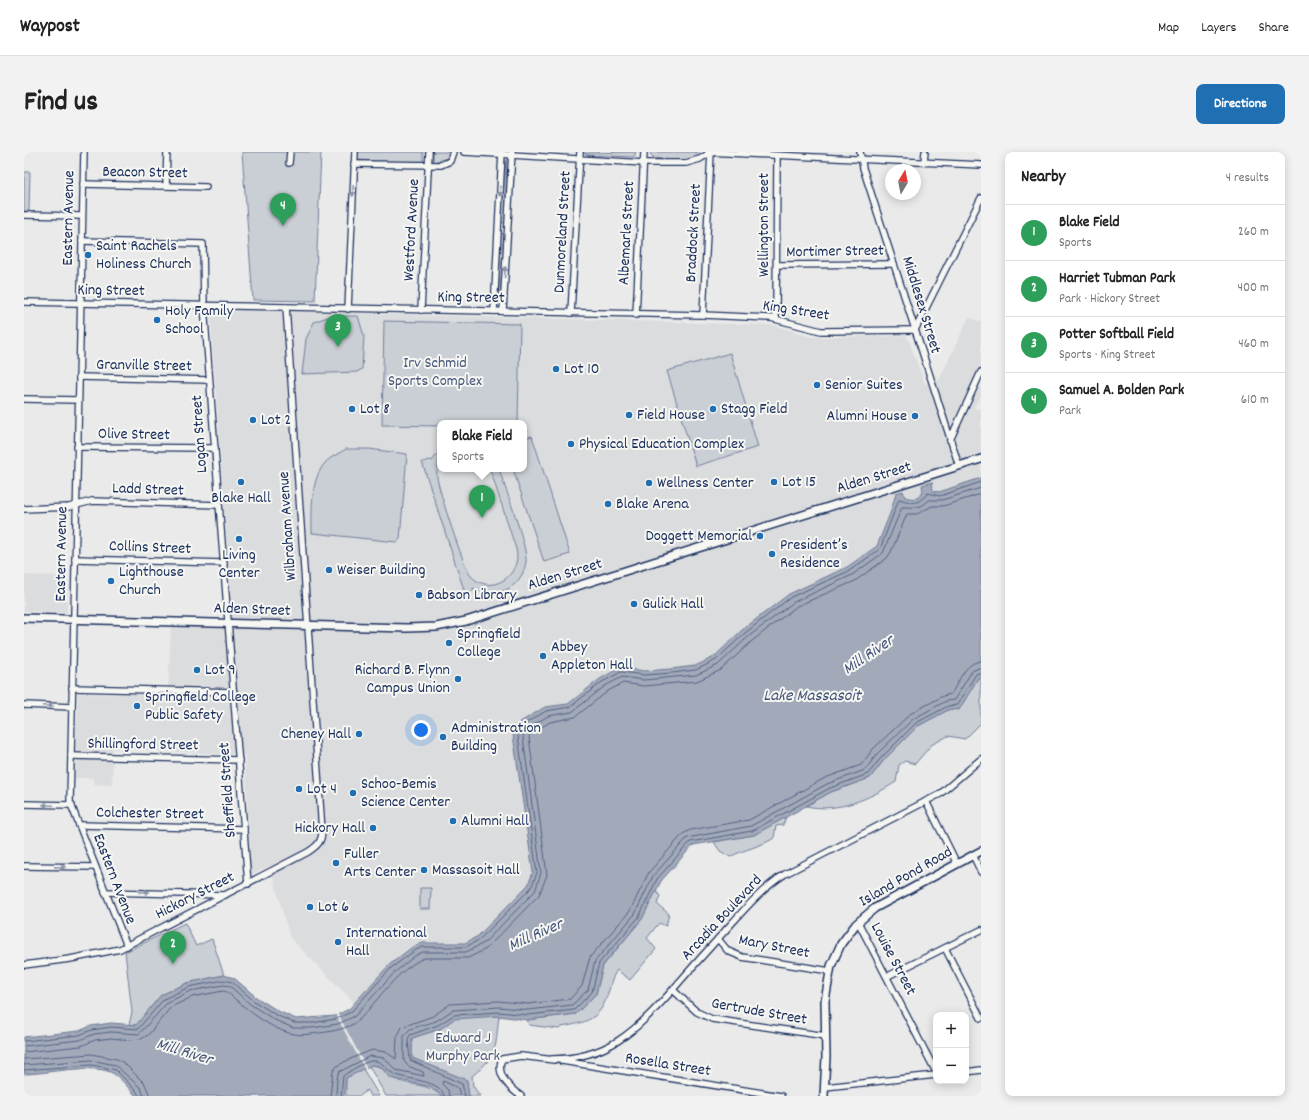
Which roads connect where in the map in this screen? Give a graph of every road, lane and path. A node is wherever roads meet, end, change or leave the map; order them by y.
1 (84, 152) edge
2 (167, 152) edge
3 (290, 152) edge
4 (355, 152) edge
5 (429, 152) edge
6 (453, 152) edge
7 (464, 152) edge
8 (580, 152) edge
9 (644, 152) edge
10 (710, 152) edge
11 (860, 152) edge
12 (925, 152) edge
13 (502, 154) edge
14 (512, 154) edge
15 (794, 154) edge
16 (777, 156) junction
17 (580, 160) junction
18 (860, 160) junction
19 (924, 162) junction
20 (289, 163) dead end
21 (644, 163) junction
22 (354, 164) junction
23 (981, 165) edge
24 (428, 166) junction
25 (83, 184) junction
26 (166, 186) junction
27 (206, 187) dead end
28 (981, 198) edge
29 (24, 215) edge
30 (82, 216) junction
31 (498, 227) junction
32 (508, 228) junction
33 (82, 241) junction
34 (894, 264) junction
35 (777, 266) junction
36 (24, 302) edge
37 (80, 303) junction
38 (204, 306) junction
39 (286, 307) junction
40 (348, 309) junction
41 (421, 310) junction
42 (494, 311) junction
43 (503, 311) junction
44 (571, 313) junction
45 (636, 315) junction
46 (704, 316) junction
47 (776, 319) junction
48 (915, 330) junction
49 (981, 372) edge
50 (78, 377) junction
51 (209, 380) junction
52 (24, 399) edge
53 (78, 400) junction
54 (950, 440) junction
55 (77, 447) junction
56 (214, 448) junction
57 (981, 459) edge
58 (959, 466) junction
59 (76, 505) junction
60 (219, 505) junction
61 (24, 509) edge
62 (75, 559) junction
63 (224, 563) junction
64 (24, 618) edge
65 (74, 619) junction
66 (228, 623) junction
67 (309, 625) junction
68 (72, 688) junction
69 (234, 692) junction
70 (24, 705) edge
71 (72, 707) junction
72 (71, 756) junction
73 (981, 759) edge
74 (239, 760) junction
75 (926, 801) junction
76 (24, 804) edge
77 (72, 806) junction
78 (79, 825) junction
79 (244, 829) junction
80 (321, 839) joint
81 (981, 851) edge
82 (973, 855) junction
83 (956, 864) junction
84 (24, 866) edge
85 (95, 867) junction
86 (981, 872) edge
87 (248, 884) junction
88 (105, 892) junction
89 (226, 895) junction
90 (858, 922) junction
91 (981, 930) edge
92 (718, 939) junction
93 (127, 946) junction
94 (945, 948) junction
95 (24, 965) edge
96 (830, 971) junction
97 (888, 976) junction
98 (673, 990) junction
99 (981, 1018) edge
100 (826, 1036) junction
101 (552, 1059) junction
102 (933, 1066) edge
103 (981, 1070) edge
104 (969, 1072) edge
105 (933, 1075) edge
106 (825, 1087) junction
107 (521, 1096) edge
108 (781, 1096) edge
109 (824, 1096) edge

1 - 25 street, Eastern Avenue
2 - 26 street
3 - 20 street
4 - 22 street
5 - 24 street, Westford Avenue
6 - 24 street
7 - 13 street
8 - 17 street, Dunmoreland Street
9 - 21 street, Albemarle Street
10 - 16 street
10 - 21 street
10 - 46 street, Braddock Street
11 - 18 street, Middlesex Street
12 - 19 street
13 - 14 street
13 -> 31 street
14 - 17 street
14 - 32 street
15 - 16 street
15 - 18 street
16 - 35 street, Wellington Street
17 - 21 street
17 - 44 street, Dunmoreland Street
18 - 19 street
18 - 34 street, Middlesex Street
19 - 23 street
21 - 45 street, Albemarle Street
22 - 24 street
22 -> 40 street
24 - 41 street, Westford Avenue
25 - 26 street, Beacon Street
25 - 30 street, Eastern Avenue
26 - 27 street, Beacon Street
28 - 48 street
29 - 30 street
30 - 33 street, Eastern Avenue
31 - 32 street
31 - 42 street
43 -> 32 street
33 - 37 street, Eastern Avenue
33 - 38 street, Logan Street
34 - 35 street, Mortimer Street
34 - 48 street, Middlesex Street
35 - 47 street, Wellington Street
36 - 37 street, King Street
37 - 38 street, King Street
37 - 50 street, Eastern Avenue
38 - 39 street, King Street
38 - 51 street, Logan Street
39 - 40 street, King Street
39 - 67 street, Wilbraham Avenue
40 - 41 street, King Street
41 - 42 street, King Street
42 - 43 street, King Street
43 - 44 street, King Street
44 - 45 street, King Street
45 - 46 street, King Street
46 - 47 street, King Street
47 - 48 street, King Street
48 - 54 street, Middlesex Street
49 - 54 street
50 - 51 street, Granville Street
50 - 53 street, Eastern Avenue
51 - 56 street, Logan Street
52 - 53 street
53 - 55 street, Eastern Avenue
54 - 58 street, Middlesex Street
55 - 56 street, Olive Street
55 - 59 street, Eastern Avenue
56 - 60 street, Logan Street
57 - 58 main road, Alden Street
58 - 67 main road, Alden Street
59 - 60 street, Ladd Street
59 - 61 street, Ladd Street
59 - 62 street, Eastern Avenue
60 - 63 street, Logan Street
62 - 63 street, Collins Street
62 - 65 street, Eastern Avenue
63 - 66 street, Logan Street
64 - 65 main road, Alden Street
65 - 66 main road, Alden Street
65 - 68 street, Eastern Avenue
66 - 67 main road, Alden Street
66 - 69 street, Sheffield Street
67 - 80 street, Wilbraham Avenue
68 - 69 street
68 - 71 street, Eastern Avenue
69 - 74 street, Sheffield Street
70 -> 71 street
71 - 72 street, Eastern Avenue
72 - 74 street, Shillingford Street
72 - 77 street, Eastern Avenue
73 - 75 street, Arcadia Boulevard
74 - 79 street, Sheffield Street
75 - 83 street
75 - 92 street, Arcadia Boulevard
77 -> 76 street
77 - 78 street, Eastern Avenue
78 - 79 street, Colchester Street
78 - 85 street, Eastern Avenue
79 - 87 street, Sheffield Street
80 - 87 street, Hickory Street
81 - 82 main road, Island Pond Road
82 - 83 main road, Island Pond Road
82 - 86 street
83 - 90 main road, Island Pond Road
84 -> 85 street
85 - 88 street, Eastern Avenue
87 - 89 street, Hickory Street
88 -> 89 street
88 - 93 street, Eastern Avenue
89 - 93 street, Hickory Street
90 - 96 main road, Island Pond Road
90 - 97 street, Louise Street
91 - 94 street
92 - 96 street, Mary Street
92 - 98 street, Arcadia Boulevard
93 - 95 street, Hickory Street
94 - 97 street
94 - 99 street
96 - 100 main road, Island Pond Road
97 - 102 street, Louise Street
98 - 100 street, Gertrude Street
98 - 101 street, Arcadia Boulevard
100 - 106 main road, Island Pond Road
101 - 107 street
101 - 108 street, Rosella Street
103 - 104 street
105 - 106 street
106 - 109 main road, Island Pond Road

